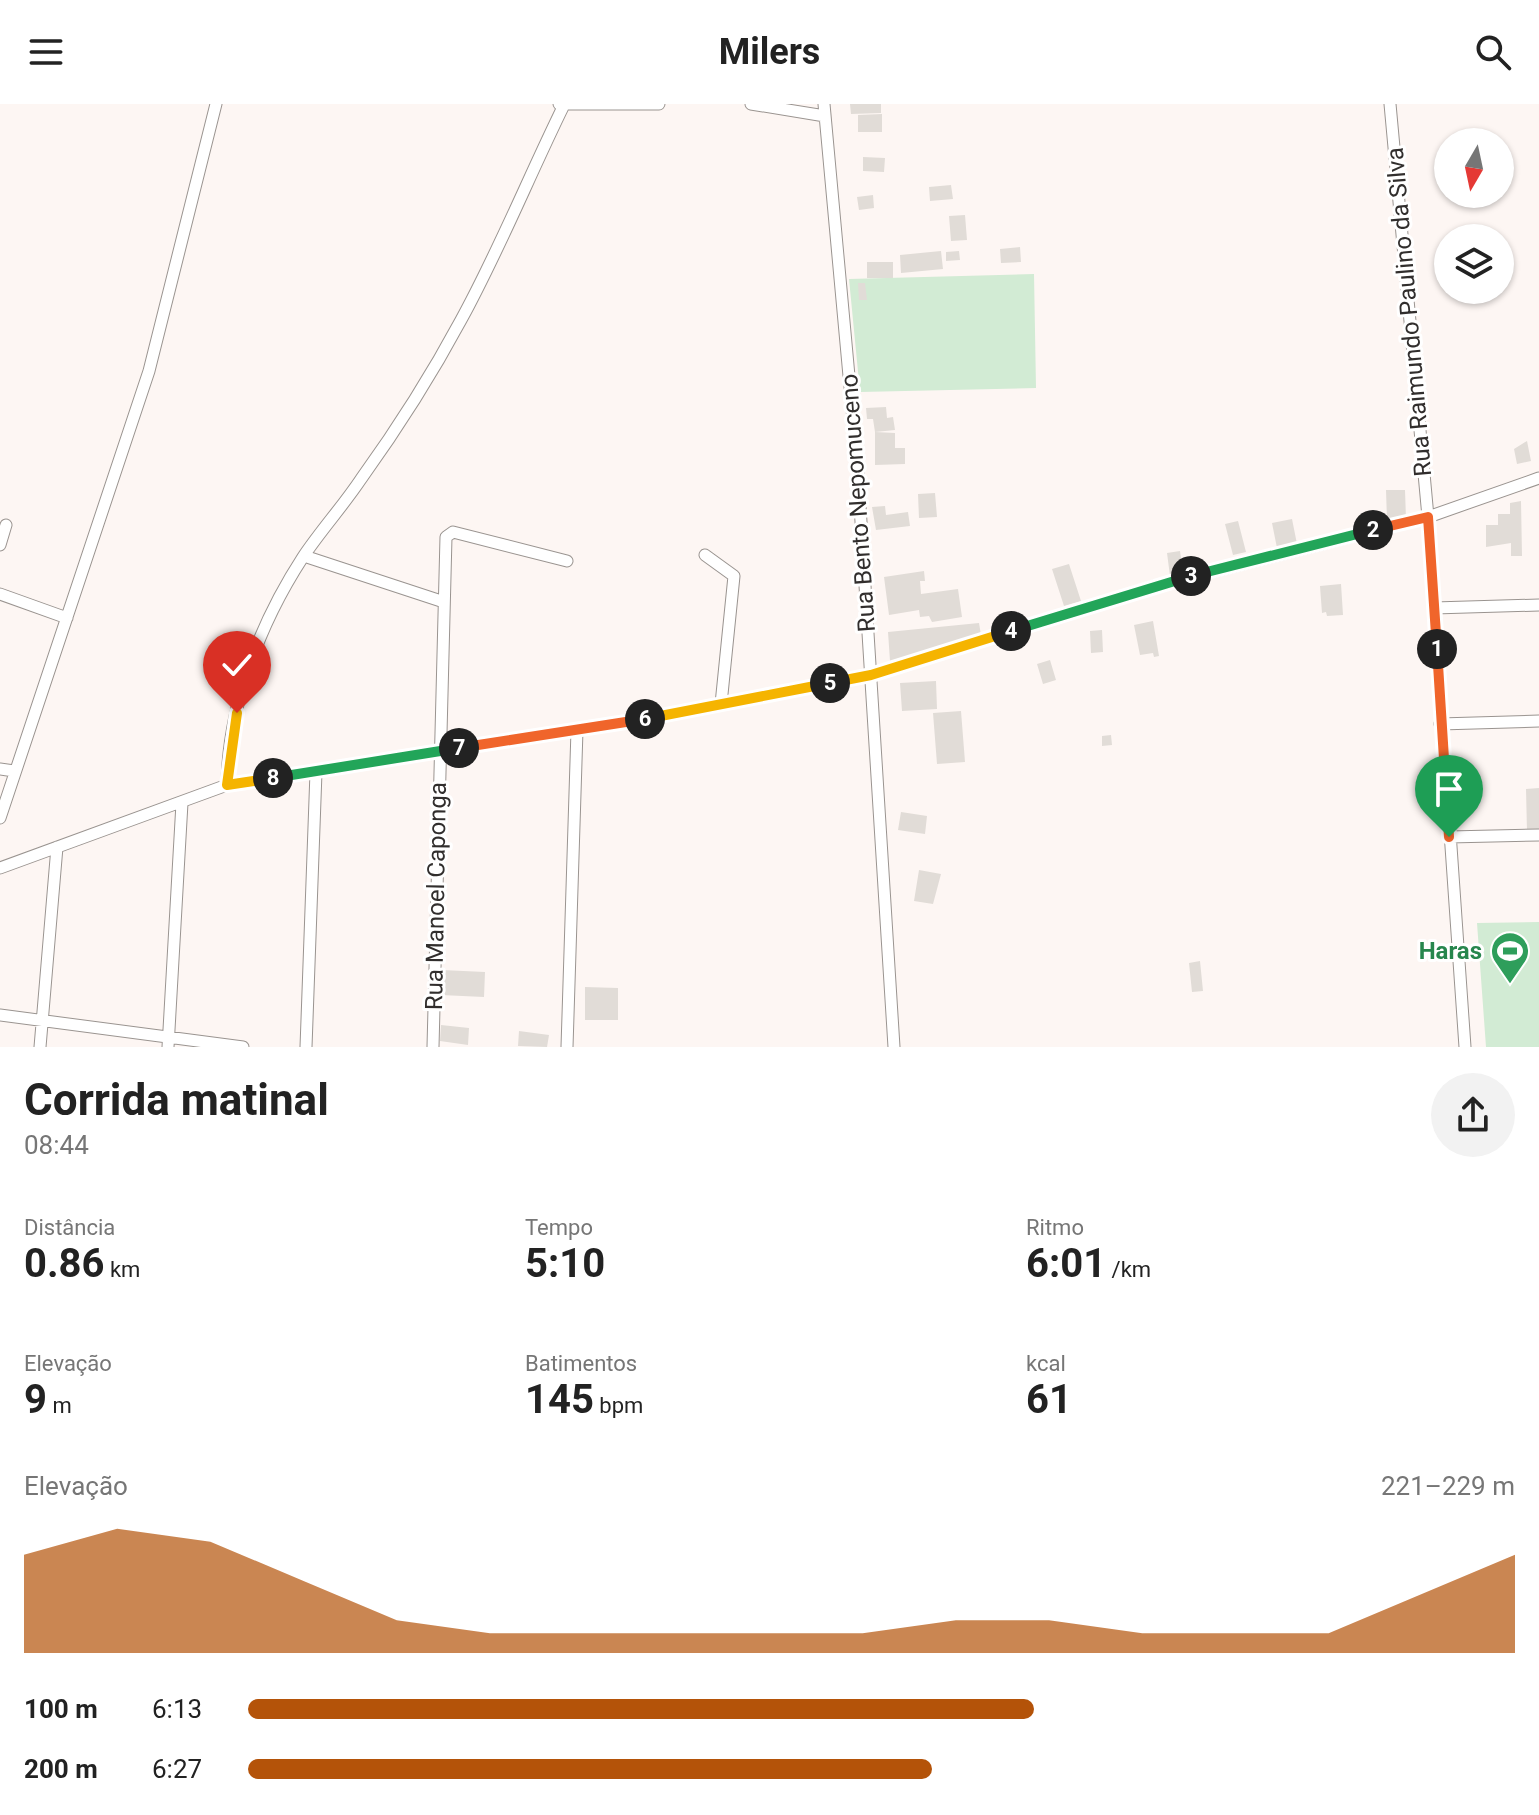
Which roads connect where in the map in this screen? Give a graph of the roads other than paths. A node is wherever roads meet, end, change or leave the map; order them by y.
1 (216, 104) edge
2 (659, 104) edge
3 (751, 104) edge
4 (1390, 104) edge
5 (561, 105) edge
6 (824, 110) edge
7 (1539, 478) edge
8 (1428, 517) junction
9 (6, 525) dead end
10 (0, 545) edge
11 (705, 555) dead end
12 (304, 556) junction
13 (567, 561) dead end
14 (0, 594) edge
15 (444, 602) junction
16 (1539, 605) edge
17 (1434, 608) junction
18 (67, 618) junction
19 (871, 675) junction
20 (721, 704) junction
21 (1539, 721) edge
22 (1440, 724) junction
23 (577, 730) junction
24 (440, 751) junction
25 (0, 769) edge
26 (14, 771) junction
27 (316, 772) junction
28 (227, 785) junction
29 (182, 803) junction
30 (0, 818) edge
31 (1539, 835) edge
32 (1449, 837) junction
33 (57, 847) junction
34 (0, 868) edge
35 (0, 1015) edge
36 (41, 1021) junction
37 (169, 1042) edge
38 (40, 1047) edge
39 (243, 1047) edge
40 (306, 1047) edge
41 (433, 1047) edge
42 (567, 1047) edge
43 (894, 1047) edge
44 (1465, 1047) edge

1 - 18 street
2 - 5 street
3 - 6 street
4 - 8 street, Rua Raimundo Paulino da Silva
5 - 12 street
6 - 19 street, Rua Bento Nepomuceno
7 - 8 street
8 - 17 street, Rua Raimundo Paulino da Silva
8 - 19 street
9 - 10 street
11 - 20 street
12 - 15 street
12 - 28 street
13 - 15 street, Rua Manoel Caponga
14 - 18 street
15 - 24 street, Rua Manoel Caponga
16 - 17 street
17 - 22 street, Rua Raimundo Paulino da Silva
18 - 26 street
19 - 20 street
19 - 43 street, Rua Bento Nepomuceno
20 - 23 street
21 - 22 street
22 - 32 street, Rua Raimundo Paulino da Silva
23 - 24 street
23 - 42 street
24 - 27 street
24 - 41 street, Rua Manoel Caponga
25 - 26 street
26 - 30 street
27 - 28 street
27 - 40 street
28 - 29 street
29 - 33 street
29 - 37 street
31 - 32 street
32 - 44 street, Rua Raimundo Paulino da Silva
33 - 34 street
33 - 36 street
35 - 36 street
36 - 37 street
36 - 38 street
37 - 39 street

